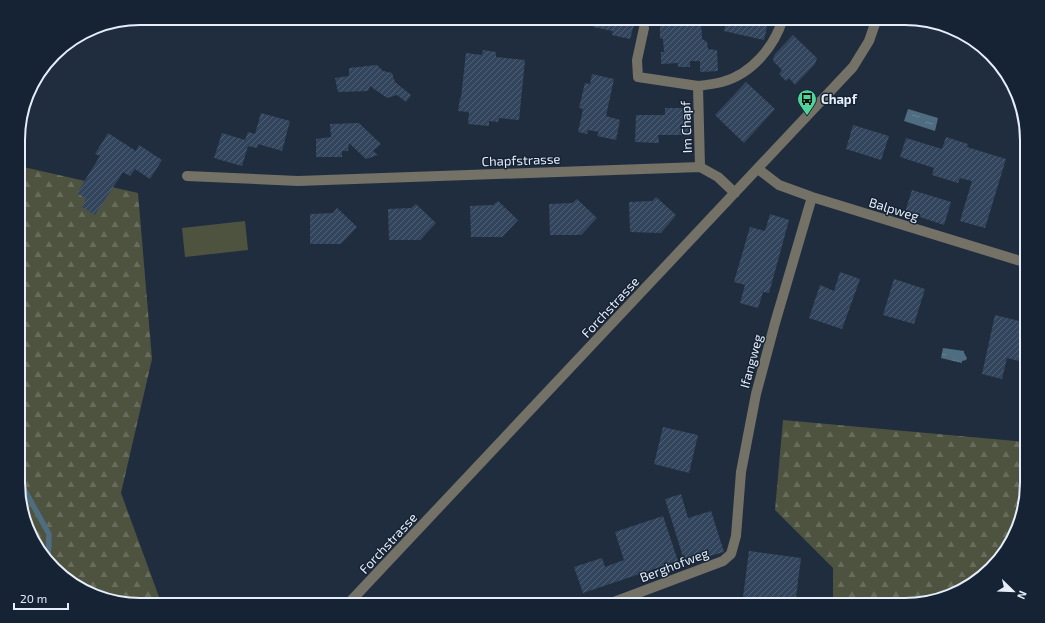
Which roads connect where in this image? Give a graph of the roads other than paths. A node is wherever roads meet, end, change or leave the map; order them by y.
1 (781, 25) edge
2 (874, 25) edge
3 (644, 28) dead end
4 (698, 86) junction
5 (700, 167) junction
6 (758, 169) junction
7 (187, 176) dead end
8 (735, 193) junction
9 (812, 197) junction
10 (1020, 261) edge
11 (736, 536) joint
12 (354, 598) edge
13 (625, 598) edge

1 - 4 street, Im Chapf
2 - 6 street, Forchstrasse
3 - 4 street, Im Chapf
4 - 5 street, Im Chapf
5 - 7 street, Chapfstrasse
5 - 8 street
6 - 8 street, Forchstrasse
6 - 9 street, Balpweg
8 - 12 street, Forchstrasse
9 - 10 street, Balpweg
9 - 11 street, Ifangweg
11 - 13 street, Berghofweg

